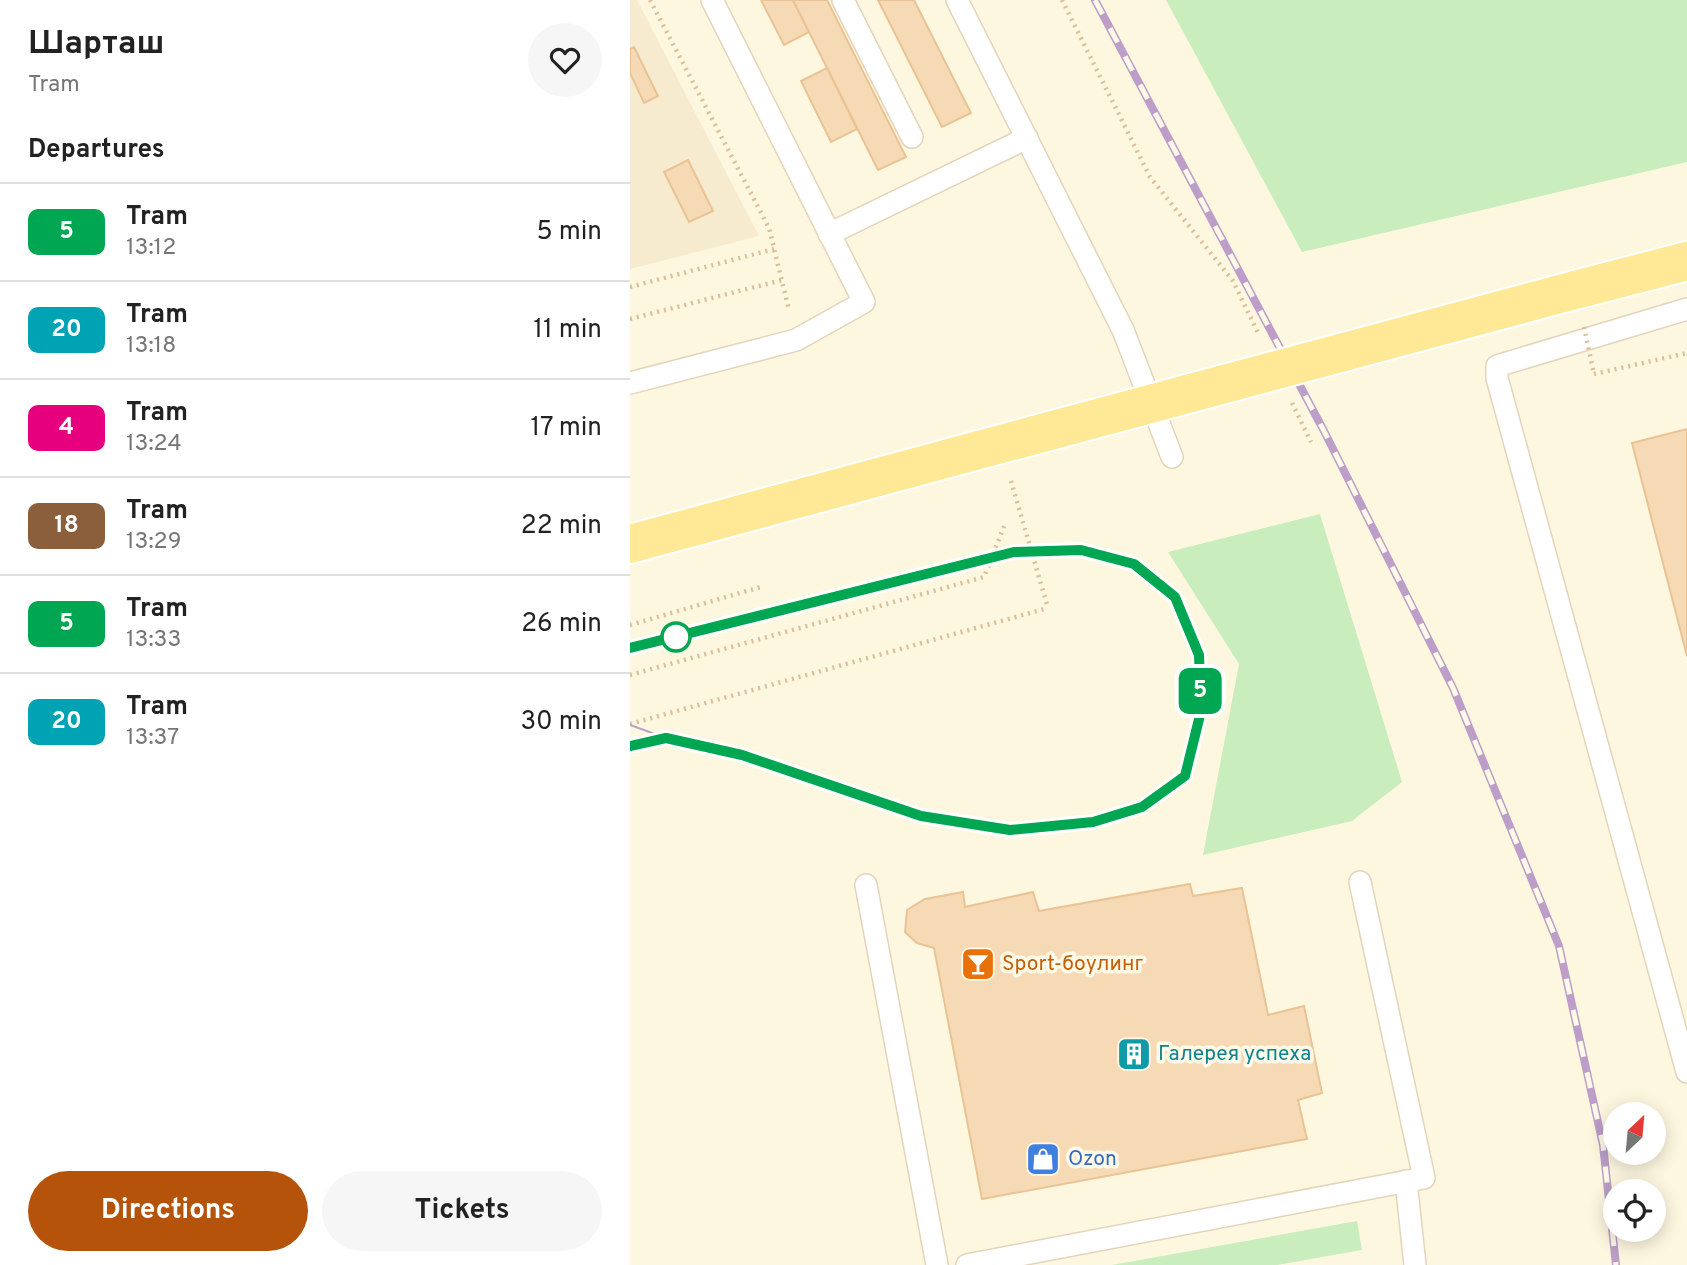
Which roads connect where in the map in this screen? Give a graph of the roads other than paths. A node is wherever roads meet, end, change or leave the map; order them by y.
1 (712, 0) edge
2 (843, 0) edge
3 (957, 0) edge
4 (912, 136) dead end
5 (1027, 138) junction
6 (829, 234) junction
7 (1687, 261) edge
8 (1687, 309) edge
9 (630, 383) edge
10 (1171, 457) dead end
11 (630, 544) edge
12 (1360, 882) dead end
13 (866, 885) dead end
14 (1687, 1072) edge
15 (1406, 1181) junction
16 (937, 1265) edge
17 (967, 1265) edge
18 (1415, 1265) edge

1 - 6 lane
2 - 4 lane
3 - 5 lane
5 - 6 lane
5 - 10 lane
6 - 9 lane
7 - 11 main road, bridge
8 - 14 lane
12 - 15 lane
13 - 16 lane
15 - 17 lane
15 - 18 lane

